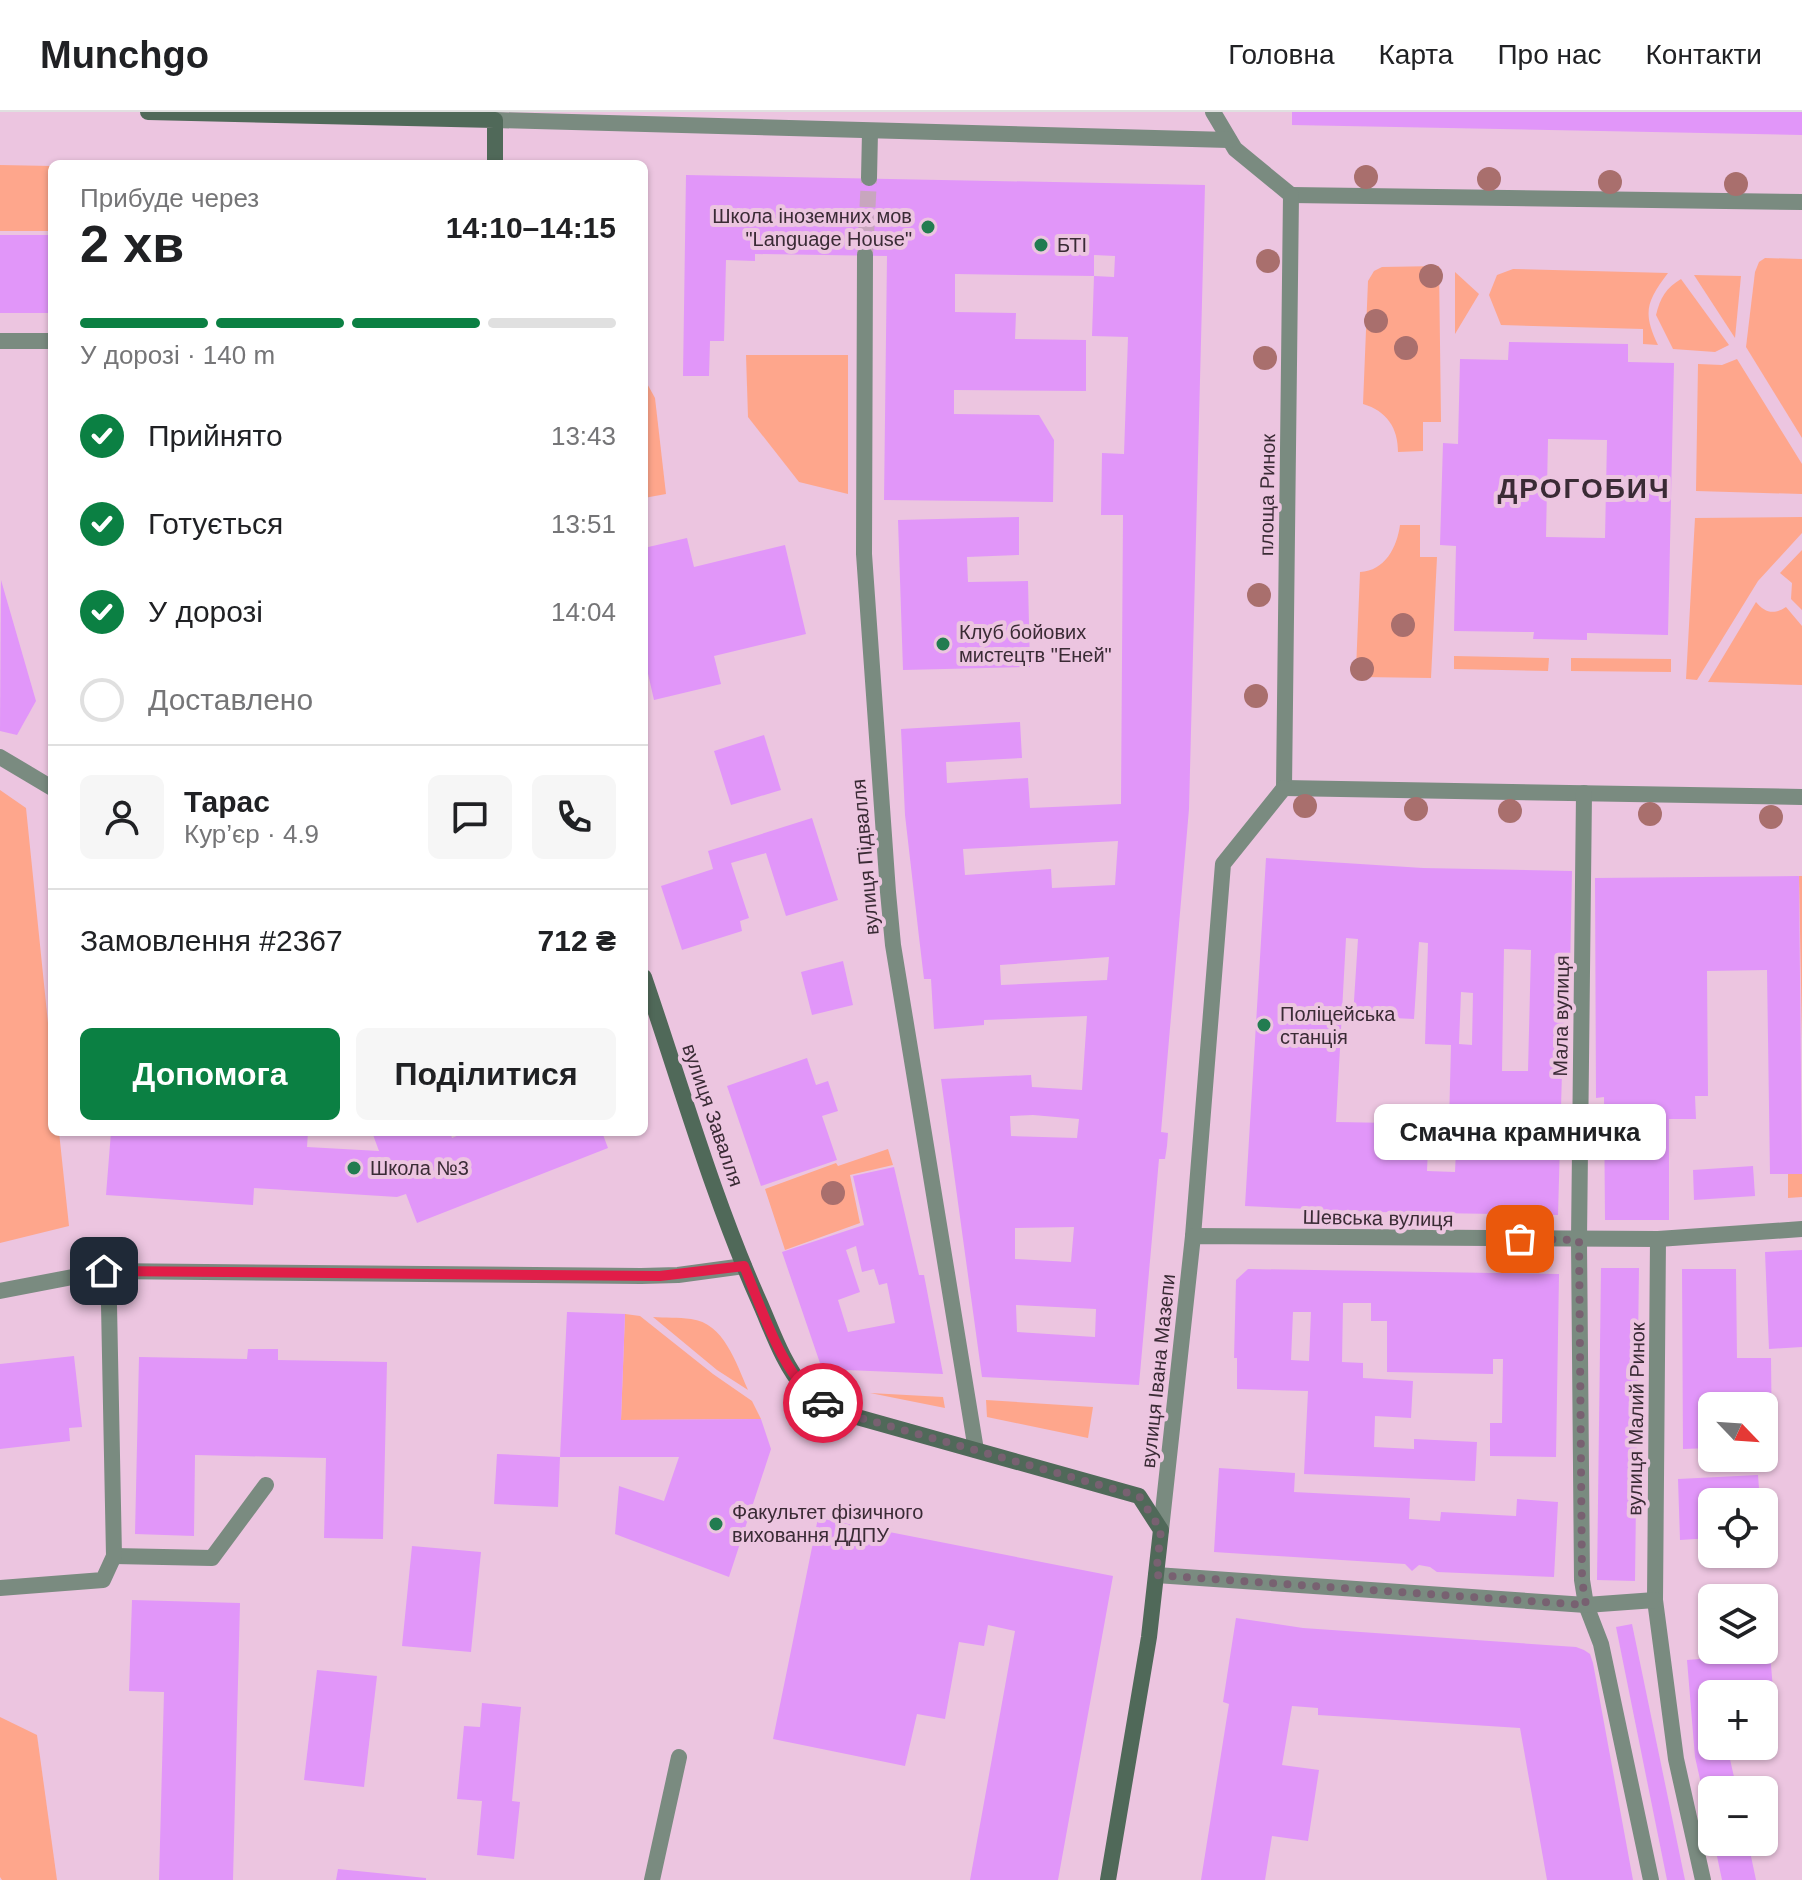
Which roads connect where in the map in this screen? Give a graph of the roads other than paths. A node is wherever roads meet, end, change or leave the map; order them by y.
1 (148, 112) edge
2 (1213, 112) edge
3 (495, 120) junction
4 (870, 132) junction
5 (1229, 140) junction
6 (495, 160) edge
7 (869, 178) tunnel mouth
8 (1291, 195) junction
9 (1802, 202) edge
10 (865, 255) tunnel mouth
11 (0, 341) edge
12 (48, 341) edge
13 (0, 757) edge
14 (48, 786) edge
15 (1284, 788) junction
16 (1584, 793) junction
17 (1802, 797) edge
18 (648, 989) edge
19 (1802, 1229) edge
20 (1193, 1236) junction
21 (1658, 1239) junction
22 (1579, 1240) junction
23 (744, 1266) junction
24 (104, 1271) junction
25 (0, 1291) edge
26 (976, 1450) junction
27 (266, 1485) dead end
28 (1161, 1530) junction
29 (114, 1556) junction
30 (1156, 1575) junction
31 (0, 1588) edge
32 (1655, 1600) junction
33 (1586, 1605) junction
34 (679, 1757) dead end
35 (652, 1880) edge
36 (1108, 1880) edge
37 (1651, 1880) edge
38 (1703, 1880) edge

1 - 3 main road
2 - 5 street
3 - 4 street
3 - 6 main road
4 - 5 street
4 - 7 street
5 - 8 street
8 - 9 street
8 - 15 street, площа Ринок
10 - 26 street, вулиця Підвалля
11 - 12 street
13 - 14 street
15 - 16 street
15 - 20 street, вулиця Івана Мазепи
16 - 17 street
16 - 22 street, Мала вулиця
18 - 23 main road, вулиця Завалля
19 - 21 street, Шевська вулиця
20 - 22 street, Шевська вулиця
20 - 28 street, вулиця Івана Мазепи
21 - 22 street, Шевська вулиця
21 - 32 street, вулиця Малий Ринок
22 - 33 street
23 - 24 street
23 - 26 main road, вулиця Завалля
24 - 25 street
24 - 29 street
26 - 28 main road, вулиця Завалля
27 - 29 street
28 - 30 main road, вулиця Івана Мазепи
29 - 31 street
30 - 33 street
30 - 36 main road, вулиця Івана Мазепи
32 - 33 street
32 - 38 street, вулиця Малий Ринок
33 - 37 street
34 - 35 street

